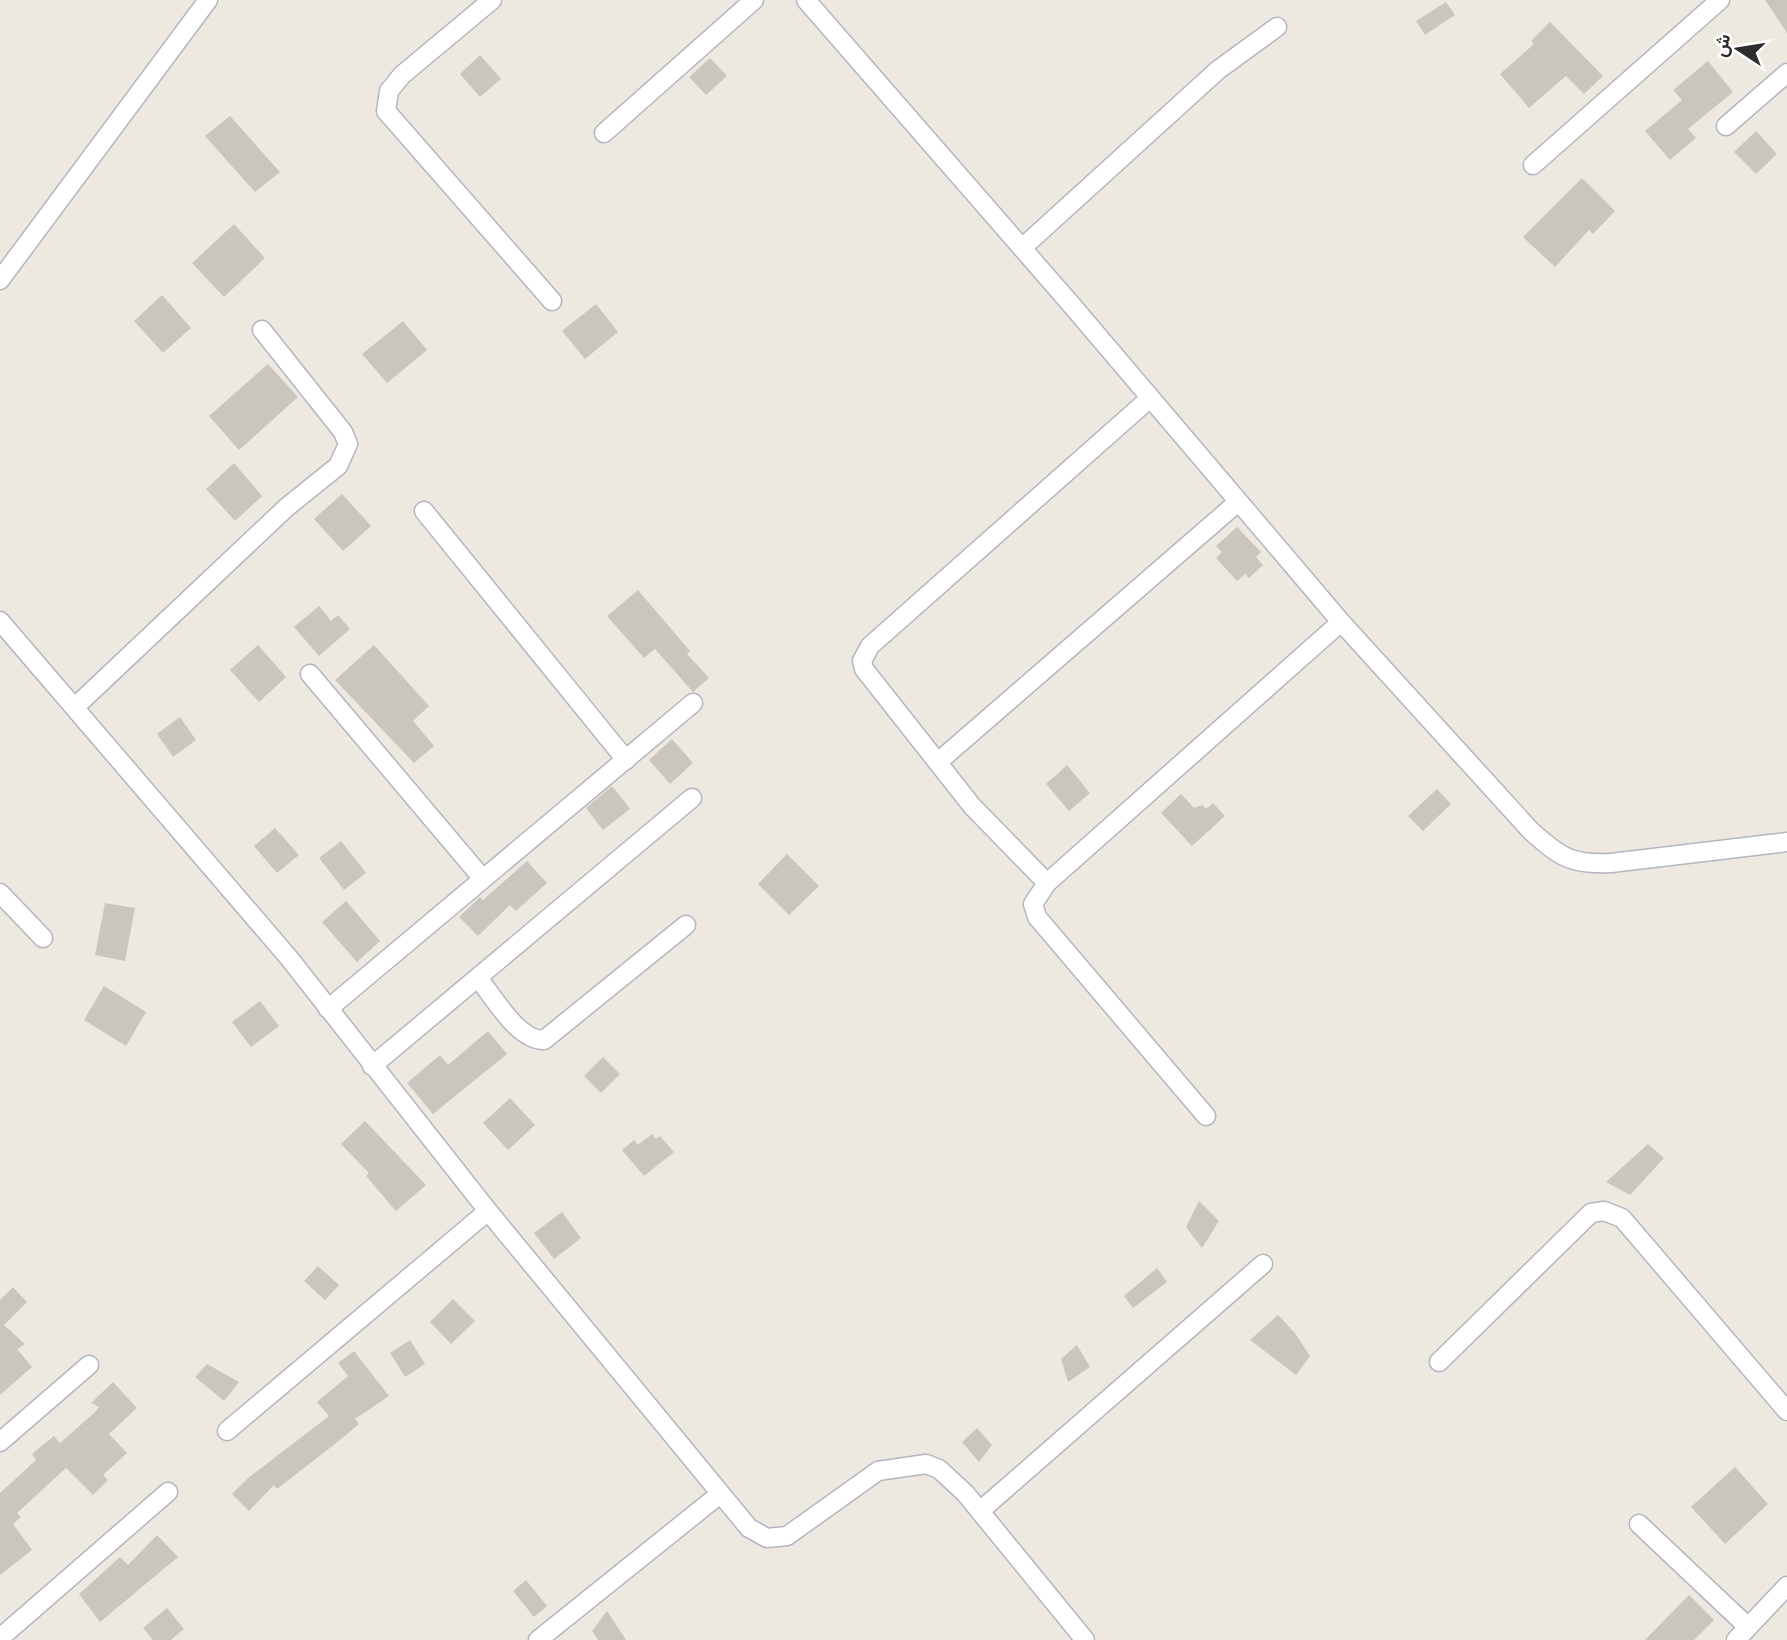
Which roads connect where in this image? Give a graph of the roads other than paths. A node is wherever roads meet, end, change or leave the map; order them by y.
1 (208, 0) edge
2 (492, 0) edge
3 (754, 0) edge
4 (806, 0) edge
5 (1720, 0) edge
6 (1277, 27) dead end
7 (1787, 73) edge
8 (1726, 126) dead end
9 (604, 133) dead end
10 (1533, 165) dead end
11 (1022, 248) junction
12 (0, 280) edge
13 (552, 301) dead end
14 (262, 330) dead end
15 (1149, 399) junction
16 (1238, 502) junction
17 (424, 511) dead end
18 (0, 621) edge
19 (1341, 622) junction
20 (310, 674) dead end
21 (693, 703) dead end
22 (75, 707) junction
23 (626, 760) junction
24 (938, 762) junction
25 (692, 798) dead end
26 (1787, 842) edge
27 (483, 879) junction
28 (1046, 883) junction
29 (0, 893) edge
30 (686, 925) dead end
31 (43, 937) dead end
32 (478, 978) junction
33 (328, 1009) junction
34 (372, 1066) junction
35 (1206, 1116) dead end
36 (488, 1211) junction
37 (1263, 1264) dead end
38 (1439, 1362) dead end
39 (89, 1365) dead end
40 (1787, 1410) edge
41 (227, 1431) dead end
42 (0, 1442) edge
43 (168, 1492) dead end
44 (720, 1494) junction
45 (980, 1511) junction
46 (1639, 1524) dead end
47 (1787, 1586) edge
48 (1742, 1634) edge
49 (0, 1638) edge
50 (538, 1640) edge
51 (1085, 1640) edge

1 - 12 street
2 - 13 street
3 - 9 street
4 - 11 street
5 - 10 street
6 - 11 street
7 - 8 street
11 - 15 street
14 - 22 street
15 - 16 street
15 - 24 street
16 - 19 street
16 - 24 street
17 - 23 street
18 - 22 street
19 - 26 street
19 - 28 street
20 - 27 street
21 - 23 street
22 - 33 street
23 - 27 street
24 - 28 street
25 - 32 street
27 - 33 street
28 - 35 street
29 - 31 street
30 - 32 street
32 - 34 street
33 - 34 street
34 - 36 street
36 - 41 street
36 - 44 street
37 - 45 street
38 - 40 street
39 - 42 street
43 - 49 street
44 - 45 street
44 - 50 street
45 - 51 street
46 - 48 street
47 - 48 street

